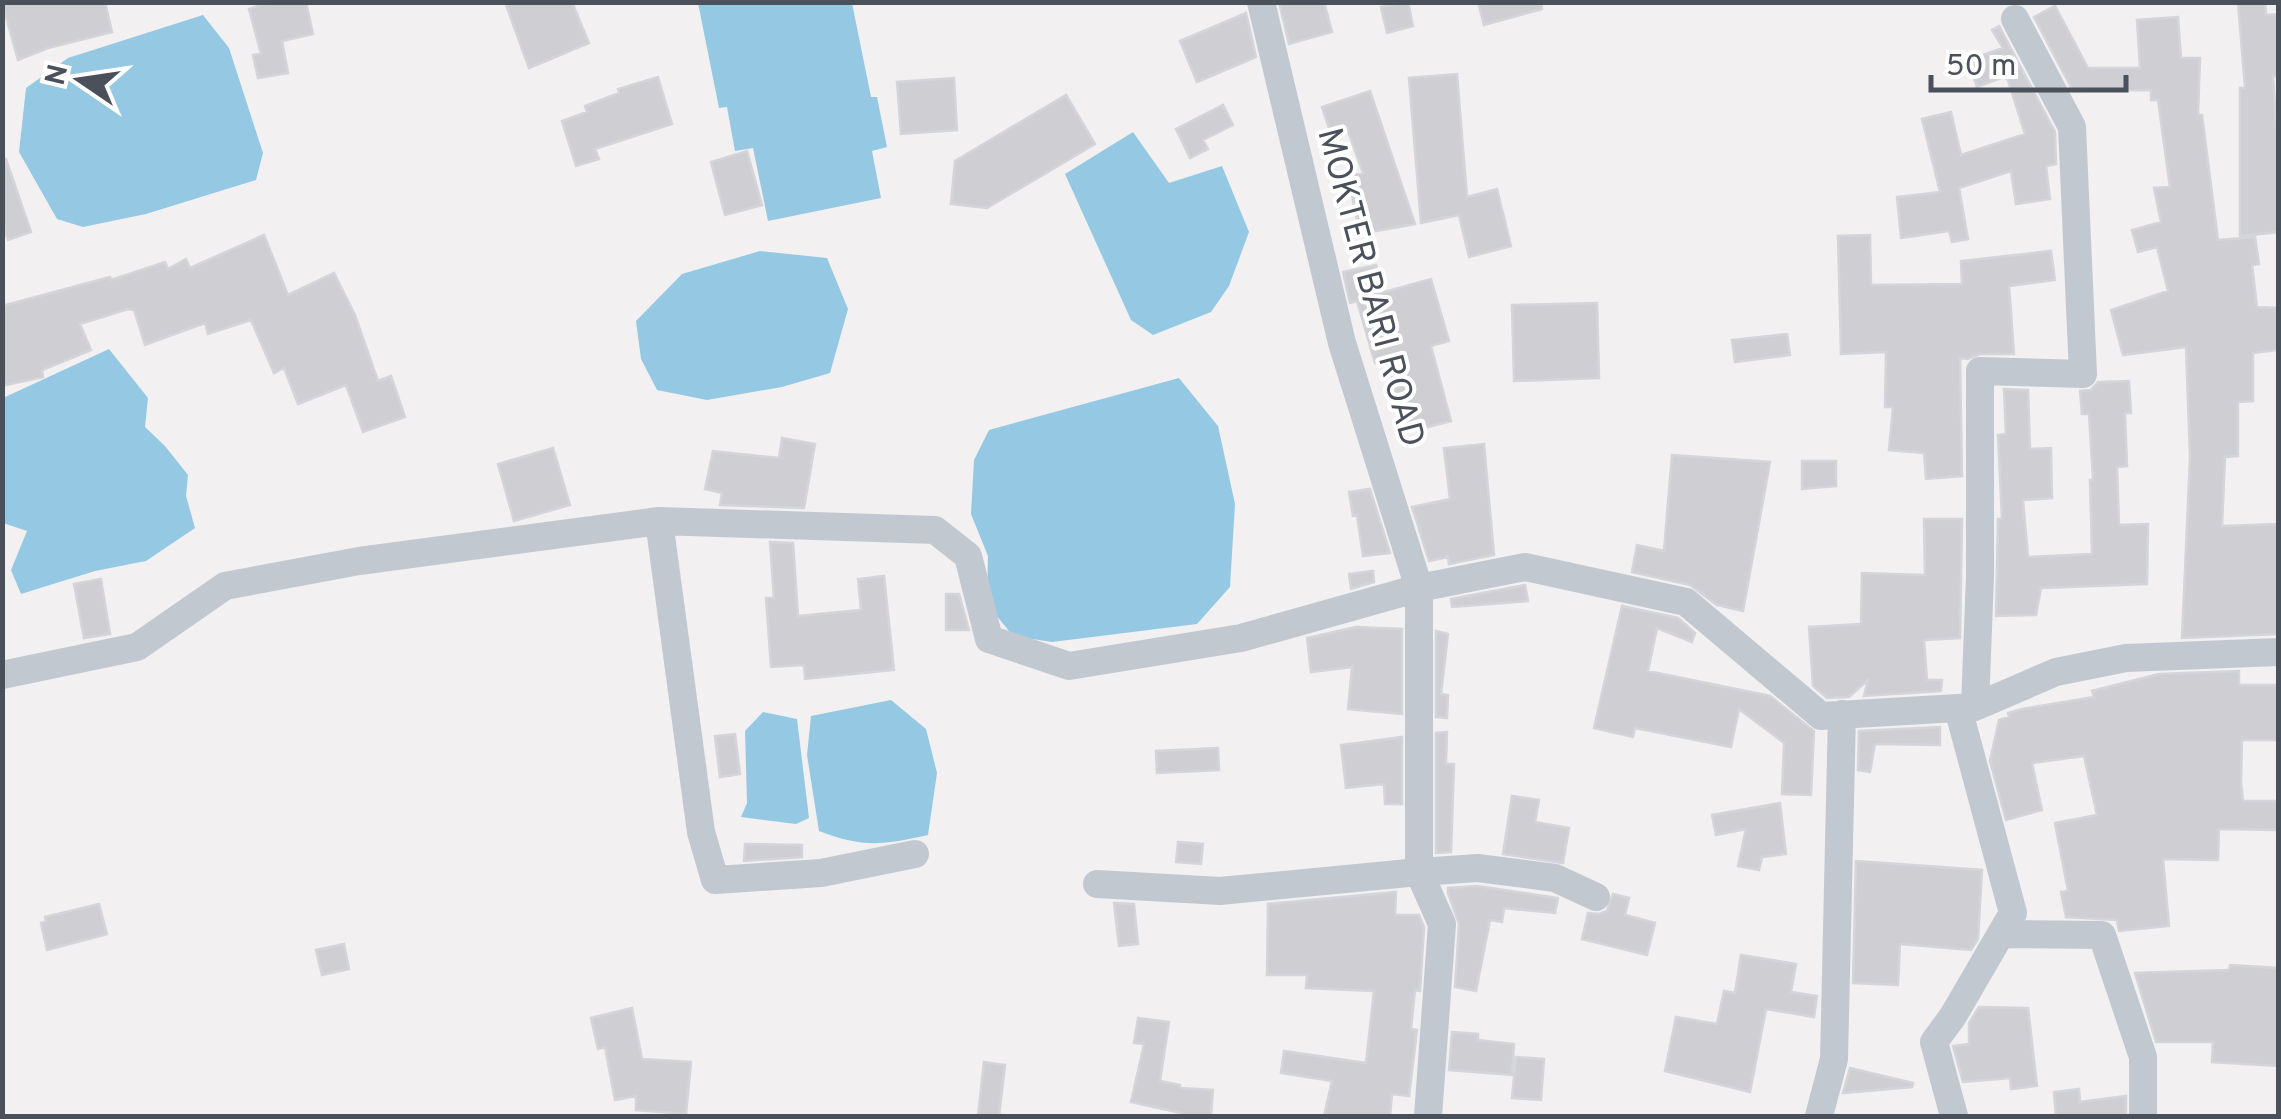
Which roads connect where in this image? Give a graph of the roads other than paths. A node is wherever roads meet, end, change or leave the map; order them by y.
1 (1261, 2) edge
2 (2016, 19) dead end
3 (659, 521) junction
4 (1419, 588) junction
5 (2278, 652) edge
6 (2, 675) edge
7 (1967, 708) junction
8 (1842, 714) junction
9 (914, 854) dead end
10 (1419, 872) junction
11 (1097, 884) dead end
12 (1596, 897) dead end
13 (2001, 934) junction
14 (1428, 1116) edge
15 (1818, 1116) edge
16 (1954, 1116) edge
17 (2143, 1116) edge

1 - 4 street, MOKTER BARI ROAD
2 - 7 street
3 - 4 street
3 - 6 street
3 - 9 street
4 - 8 street
4 - 10 street, MOKTER BARI ROAD
5 - 7 street
7 - 8 street
7 - 13 street
8 - 15 street
10 - 11 street
10 - 12 street
10 - 14 street
13 - 16 street
13 - 17 street

